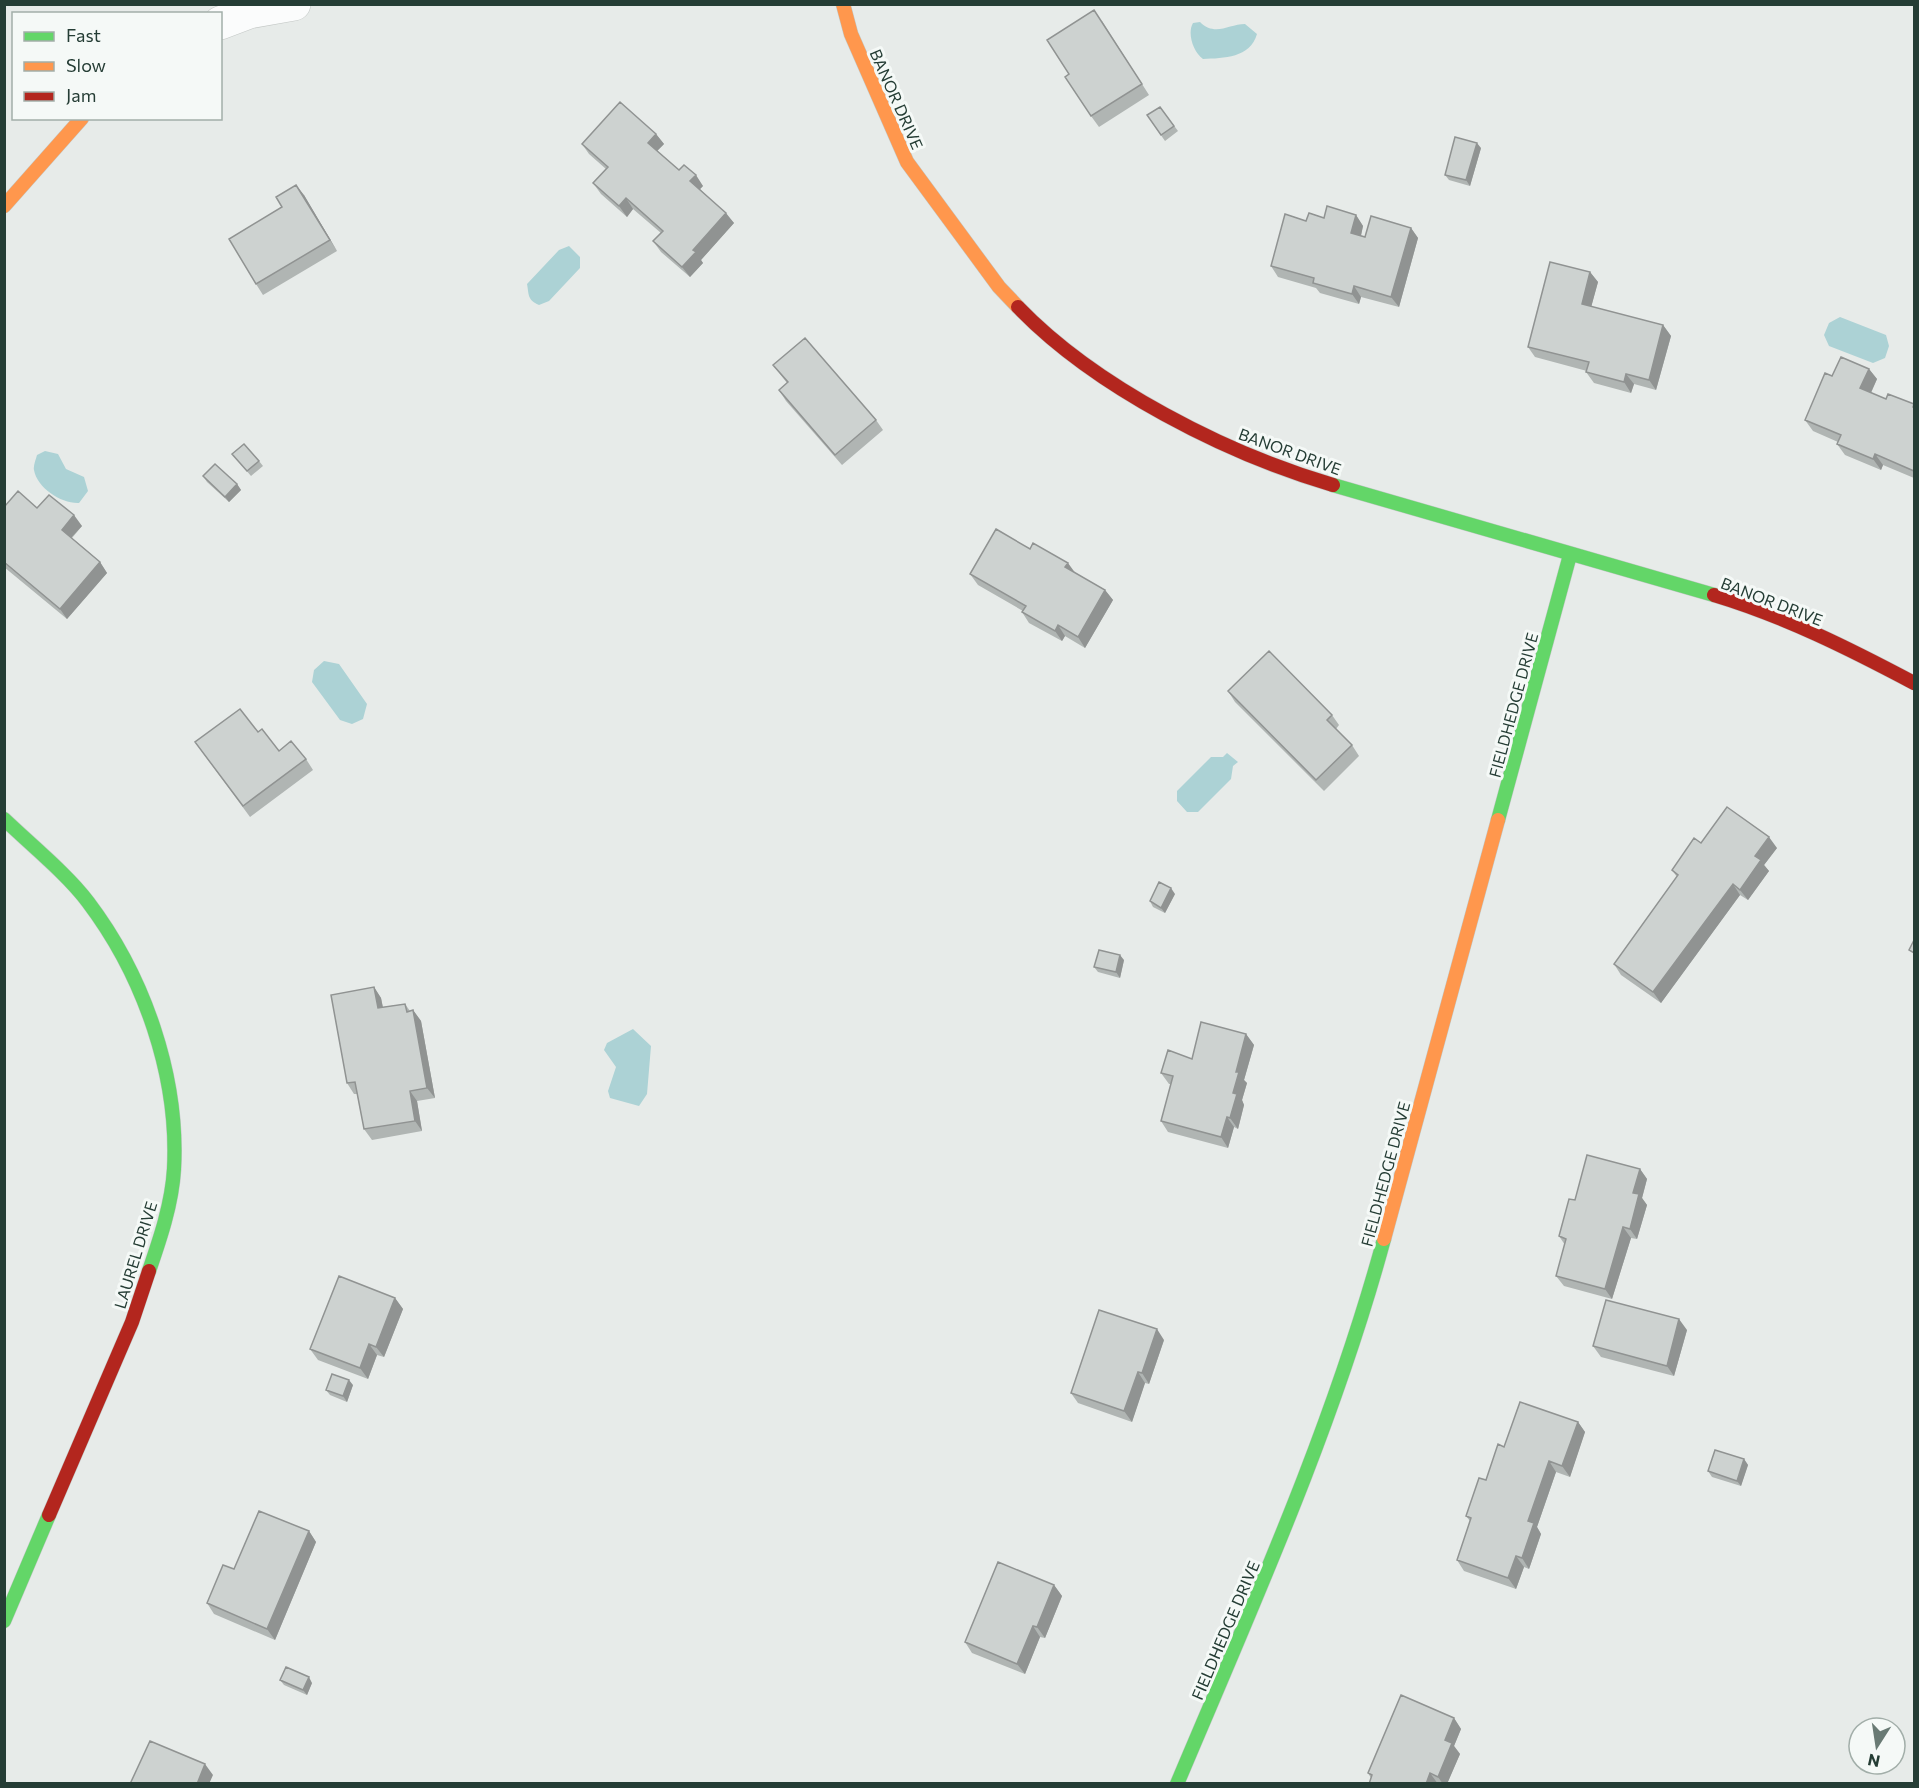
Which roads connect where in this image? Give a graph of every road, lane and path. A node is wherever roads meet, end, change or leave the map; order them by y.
1 (294, 4) edge
2 (843, 4) edge
3 (222, 22) edge
4 (80, 120) edge
5 (4, 206) edge
6 (1570, 555) junction
7 (1914, 683) edge
8 (4, 819) edge
9 (4, 1621) edge
10 (1177, 1784) edge

1 - 3 street
2 - 6 street, BANOR DRIVE
4 - 5 street
6 - 7 street, BANOR DRIVE
6 - 10 street, FIELDHEDGE DRIVE
8 - 9 street, LAUREL DRIVE

